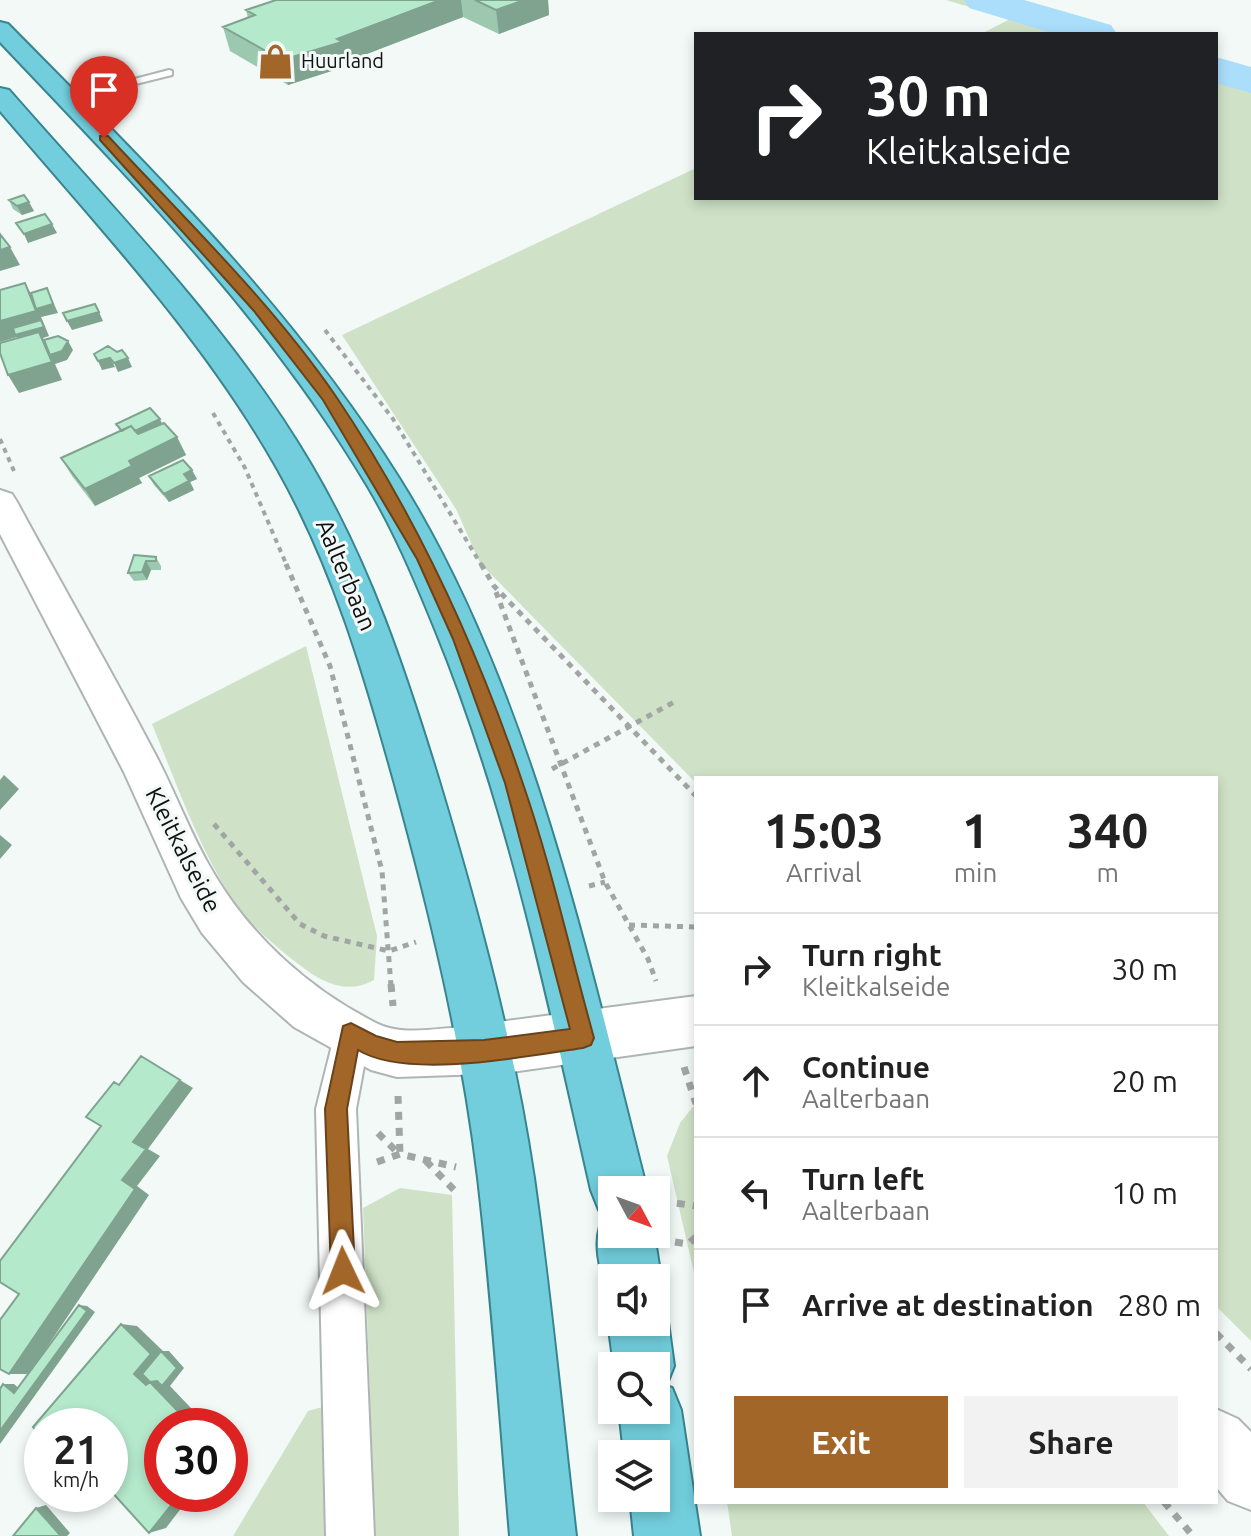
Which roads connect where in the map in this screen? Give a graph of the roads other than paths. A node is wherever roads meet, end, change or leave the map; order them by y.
1 (0, 29) edge
2 (169, 73) dead end
3 (0, 95) edge
4 (67, 98) junction
5 (0, 502) edge
6 (684, 1023) edge
7 (351, 1034) junction
8 (583, 1038) junction
9 (484, 1050) junction
10 (616, 1176) edge
11 (652, 1424) edge
12 (1218, 1443) edge
13 (1251, 1478) edge
14 (350, 1536) edge
15 (543, 1536) edge
16 (667, 1536) edge

1 - 4 highway
2 - 4 lane
3 - 9 highway, Aalterbaan
4 - 8 highway
5 - 7 street, Kleitkalseide
6 - 8 main road
7 - 9 street, Kleitkalseide
7 - 14 street
8 - 9 main road
8 - 10 highway
9 - 15 highway, Aalterbaan
11 - 16 highway
12 - 13 main road

